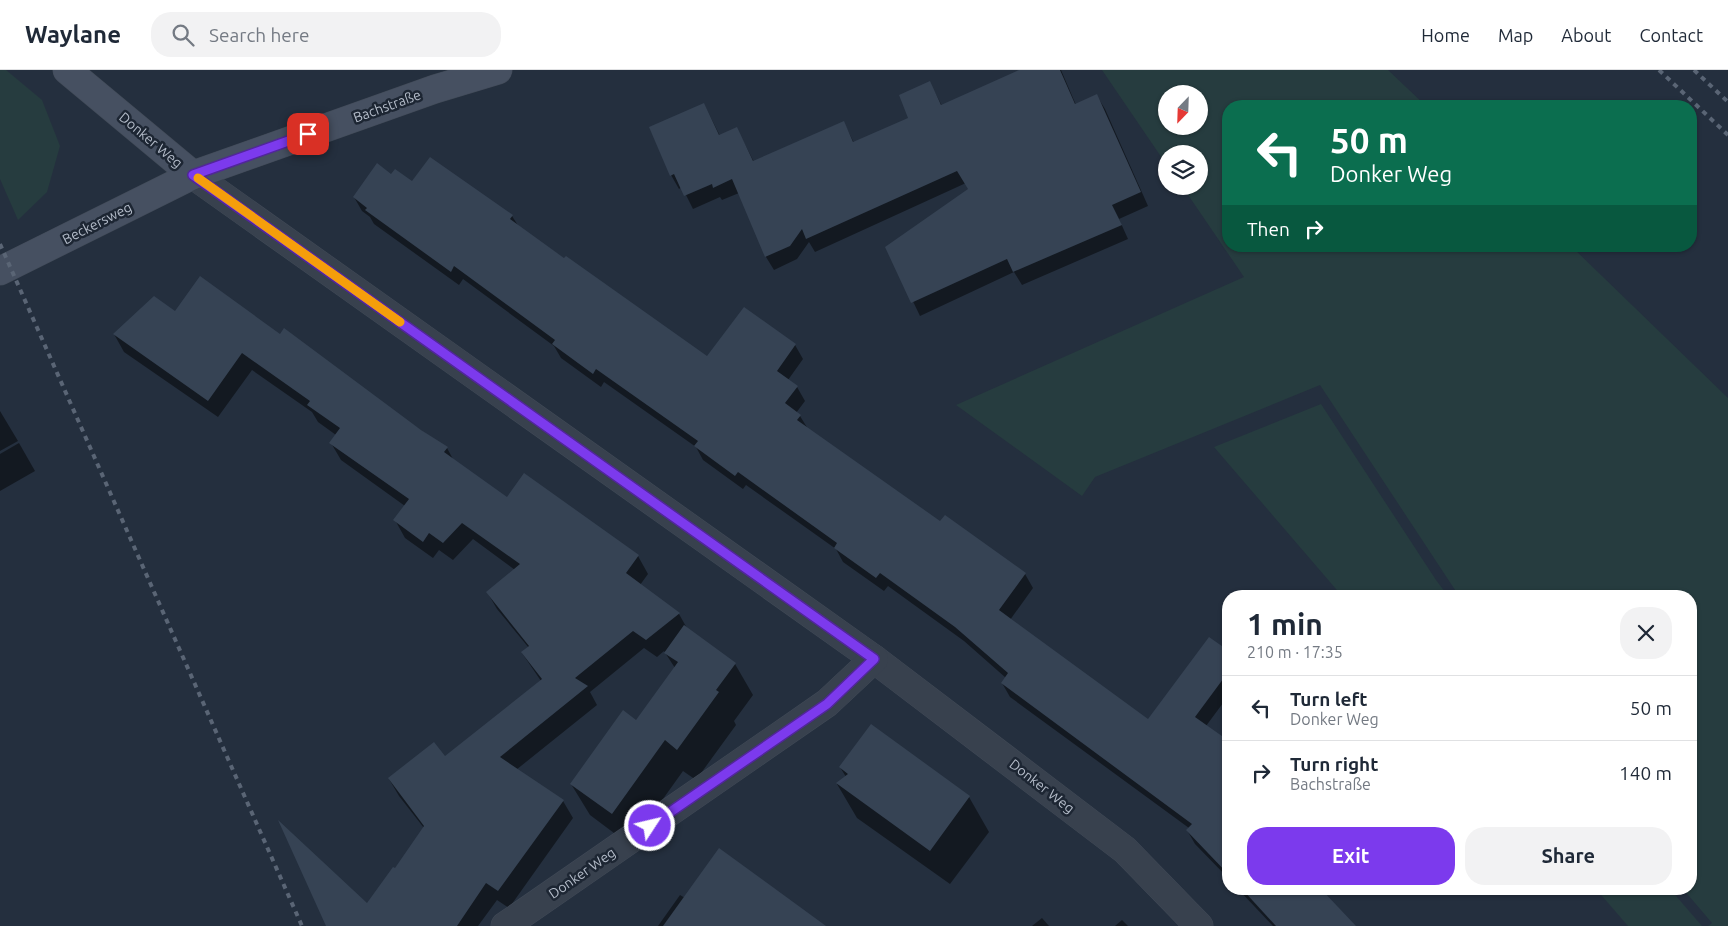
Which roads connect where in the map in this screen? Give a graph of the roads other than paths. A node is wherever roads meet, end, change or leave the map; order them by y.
1 (67, 70) edge
2 (498, 70) edge
3 (193, 175) junction
4 (0, 271) edge
5 (874, 659) junction
6 (505, 926) edge
7 (1198, 926) edge

1 - 3 street, Donker Weg
2 - 3 street, Bachstraße
3 - 4 street, Beckersweg
3 - 5 street, Donker Weg
5 - 6 street, Donker Weg
5 - 7 street, Donker Weg

